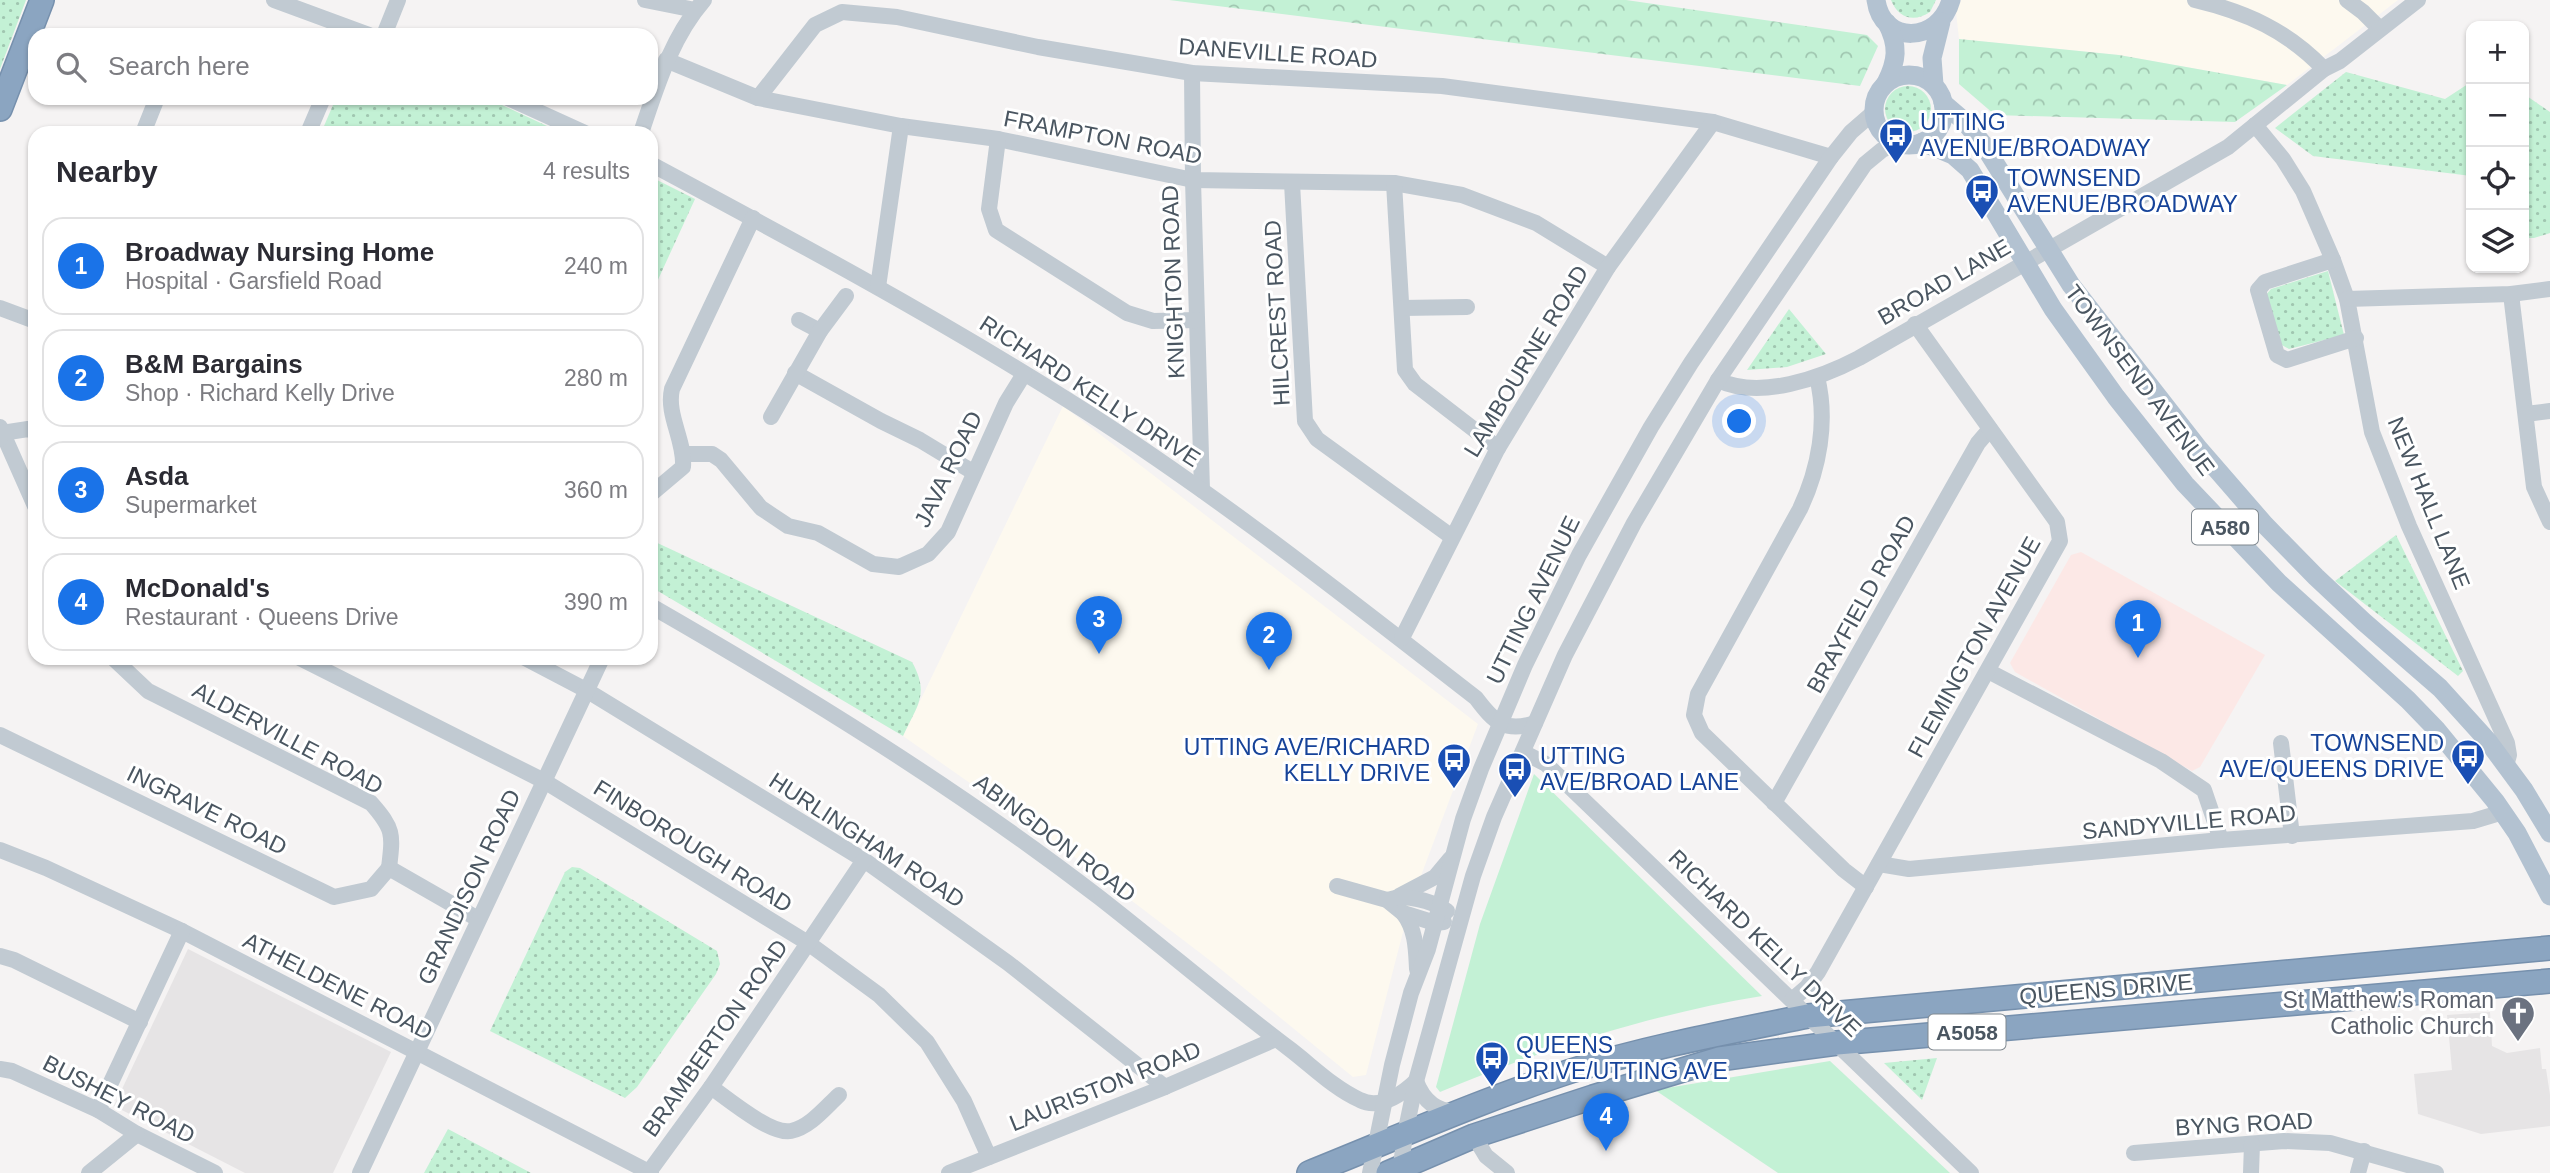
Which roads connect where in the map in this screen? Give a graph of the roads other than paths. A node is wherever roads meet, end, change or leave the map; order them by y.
1 (42, 0) edge
2 (274, 0) edge
3 (398, 0) edge
4 (645, 0) edge
5 (1951, 0) edge
6 (2195, 0) edge
7 (2347, 0) edge
8 (2418, 0) edge
9 (700, 5) edge
10 (1879, 9) edge
11 (1941, 22) junction
12 (31, 28) edge
13 (344, 28) edge
14 (387, 28) edge
15 (2380, 29) junction
16 (28, 36) edge
17 (666, 60) junction
18 (2324, 69) junction
19 (1192, 73) junction
20 (658, 83) edge
21 (1886, 83) junction
22 (1938, 94) junction
23 (758, 98) junction
24 (155, 105) edge
25 (320, 105) edge
26 (523, 105) edge
27 (651, 105) edge
28 (0, 109) edge
29 (1874, 112) junction
30 (1713, 122) junction
31 (2255, 125) junction
32 (146, 126) edge
33 (312, 126) edge
34 (570, 126) edge
35 (643, 126) edge
36 (901, 126) junction
37 (998, 139) junction
38 (1922, 142) junction
39 (1898, 143) junction
40 (1831, 158) junction
41 (658, 168) edge
42 (1193, 180) junction
43 (1292, 183) junction
44 (1394, 183) junction
45 (753, 219) junction
46 (2047, 249) junction
47 (2333, 260) junction
48 (2025, 261) junction
49 (1608, 267) junction
50 (878, 287) junction
51 (2550, 289) edge
52 (2511, 294) junction
53 (846, 296) dead end
54 (2347, 299) junction
55 (1467, 307) dead end
56 (0, 308) edge
57 (1402, 308) junction
58 (28, 318) edge
59 (799, 320) dead end
60 (1197, 320) junction
61 (1915, 324) junction
62 (820, 331) junction
63 (2356, 338) junction
64 (794, 373) junction
65 (1024, 374) junction
66 (1817, 377) junction
67 (1718, 380) junction
68 (2550, 411) edge
69 (2525, 414) junction
70 (771, 417) dead end
71 (28, 429) edge
72 (1990, 429) junction
73 (1, 433) edge
74 (1498, 447) junction
75 (684, 454) junction
76 (973, 472) junction
77 (658, 488) edge
78 (1202, 490) junction
79 (28, 491) edge
80 (2550, 522) edge
81 (1452, 537) junction
82 (658, 610) edge
83 (1402, 638) junction
84 (120, 665) edge
85 (314, 665) edge
86 (538, 665) edge
87 (598, 665) edge
88 (1988, 671) junction
89 (586, 690) junction
90 (1476, 698) junction
91 (1508, 705) junction
92 (1500, 723) junction
93 (1535, 723) junction
94 (0, 735) edge
95 (2281, 743) dead end
96 (1523, 752) junction
97 (2506, 766) junction
98 (544, 781) junction
99 (1774, 803) junction
100 (2503, 812) junction
101 (2550, 833) edge
102 (2292, 836) junction
103 (2221, 841) junction
104 (0, 850) edge
105 (1453, 855) junction
106 (864, 860) junction
107 (1879, 864) junction
108 (389, 868) junction
109 (1337, 887) dead end
110 (1866, 887) junction
111 (2550, 895) edge
112 (1393, 898) junction
113 (1439, 906) junction
114 (1403, 913) junction
115 (478, 919) junction
116 (1461, 920) junction
117 (1435, 923) junction
118 (182, 931) junction
119 (808, 943) junction
120 (2550, 948) edge
121 (0, 956) edge
122 (1417, 975) junction
123 (2550, 981) edge
124 (1800, 1008) junction
125 (140, 1022) junction
126 (1276, 1039) junction
127 (1837, 1043) junction
128 (418, 1053) junction
129 (0, 1069) edge
130 (1416, 1081) junction
131 (711, 1087) junction
132 (1165, 1087) junction
133 (839, 1095) dead end
134 (1384, 1101) junction
135 (98, 1110) junction
136 (1458, 1112) junction
137 (137, 1134) junction
138 (1405, 1134) junction
139 (1474, 1136) junction
140 (2252, 1144) junction
141 (1375, 1146) junction
142 (2364, 1152) junction
143 (2134, 1153) dead end
144 (989, 1157) junction
145 (1396, 1171) edge
146 (89, 1173) edge
147 (215, 1173) edge
148 (359, 1173) edge
149 (650, 1173) edge
150 (950, 1173) edge
151 (1309, 1173) edge
152 (1370, 1173) edge
153 (1507, 1173) edge
154 (1971, 1173) edge
155 (2251, 1173) edge
156 (2358, 1173) edge
157 (2436, 1173) edge

1 - 12 highway
2 - 13 street
3 - 14 street
4 - 9 street
5 - 11 main road
6 - 18 street
7 - 15 street
8 - 15 street, BROAD LANE
9 - 17 street
10 - 11 main road
10 - 21 main road
11 - 22 main road
15 - 18 street, BROAD LANE
16 - 28 highway
17 - 20 street
17 - 23 street, FRAMPTON ROAD
18 - 31 street, BROAD LANE
19 - 23 street, DANEVILLE ROAD
19 - 30 street, DANEVILLE ROAD
19 - 42 street, KNIGHTON ROAD
21 - 22 main road, A580
21 - 29 main road
22 - 38 main road
22 - 46 main road, TOWNSEND AVENUE / A580
23 - 36 street, FRAMPTON ROAD
24 - 32 street
25 - 33 street
26 - 34 street
27 - 35 street
29 - 39 main road
29 - 40 street, UTTING AVENUE
30 - 40 street, DANEVILLE ROAD
30 - 49 street, LAMBOURNE ROAD
31 - 46 street, BROAD LANE
31 - 47 street, NEW HALL LANE
36 - 37 street, FRAMPTON ROAD
36 - 50 street
37 - 42 street, FRAMPTON ROAD
37 - 60 street
38 - 39 main road, A580
38 - 48 main road, TOWNSEND AVENUE / A580
39 - 67 street
40 - 91 street, UTTING AVENUE
41 - 45 street, RICHARD KELLY DRIVE
42 - 43 street, FRAMPTON ROAD
42 - 60 street, KNIGHTON ROAD
43 - 44 street, FRAMPTON ROAD
43 - 81 street, HILCREST ROAD
44 - 49 street, FRAMPTON ROAD
44 - 57 street
45 - 50 street, RICHARD KELLY DRIVE
45 - 75 street
46 - 48 street, BROAD LANE
46 - 97 main road, TOWNSEND AVENUE / A580
47 - 54 street, NEW HALL LANE
47 - 63 street
48 - 61 street, BROAD LANE
48 - 100 main road, TOWNSEND AVENUE / A580
49 - 74 street, LAMBOURNE ROAD
50 - 65 street, RICHARD KELLY DRIVE
51 - 52 street
52 - 54 street
52 - 69 street
53 - 62 street
54 - 63 street, NEW HALL LANE
55 - 57 street
56 - 58 street
57 - 74 street
59 - 62 street
60 - 78 street, KNIGHTON ROAD
61 - 66 street, BROAD LANE
61 - 72 street, FLEMINGTON AVENUE
62 - 64 street
63 - 97 street, NEW HALL LANE
64 - 70 street
64 - 76 street
65 - 76 street, JAVA ROAD
65 - 78 street, RICHARD KELLY DRIVE
66 - 67 street, BROAD LANE
66 - 99 street
67 - 93 street
68 - 69 street
69 - 80 street
71 - 73 street
72 - 88 street, FLEMINGTON AVENUE
72 - 99 street, BRAYFIELD ROAD
73 - 79 street
74 - 81 street, LAMBOURNE ROAD
75 - 76 street, JAVA ROAD
75 - 77 street
78 - 83 street, RICHARD KELLY DRIVE
81 - 83 street, LAMBOURNE ROAD
82 - 126 street, ABINGDON ROAD
83 - 90 street, RICHARD KELLY DRIVE
84 - 108 street, ALDERVILLE ROAD
85 - 98 street, FINBOROUGH ROAD
86 - 89 street, HURLINGHAM ROAD
87 - 89 street, GRANDISON ROAD
88 - 103 street
88 - 107 street, FLEMINGTON AVENUE
89 - 98 street, GRANDISON ROAD
89 - 106 street, HURLINGHAM ROAD
90 - 91 street, RICHARD KELLY DRIVE
90 - 92 street, RICHARD KELLY DRIVE
91 - 92 street, UTTING AVENUE
92 - 93 street
92 - 105 street, UTTING AVENUE
93 - 96 street
94 - 108 street, INGRAVE ROAD
95 - 102 street
96 - 116 street
96 - 124 street, RICHARD KELLY DRIVE
97 - 101 main road, TOWNSEND AVENUE / A580
98 - 115 street, GRANDISON ROAD
98 - 119 street, FINBOROUGH ROAD
99 - 110 street
100 - 102 street, SANDYVILLE ROAD
100 - 111 main road, TOWNSEND AVENUE / A580
102 - 103 street, SANDYVILLE ROAD
103 - 107 street, SANDYVILLE ROAD
104 - 118 street, ATHELDENE ROAD
105 - 112 street
105 - 113 street, UTTING AVENUE
106 - 119 street, BRAMBERTON ROAD
106 - 132 street, HURLINGHAM ROAD
107 - 110 street, FLEMINGTON AVENUE
108 - 115 street
109 - 112 street
110 - 124 street, FLEMINGTON AVENUE
112 - 113 street
112 - 114 street
113 - 116 street
113 - 117 street, UTTING AVENUE
114 - 117 street
114 - 122 street
115 - 128 street, GRANDISON ROAD
116 - 117 street
116 - 130 street
117 - 122 street, UTTING AVENUE
118 - 125 street
118 - 128 street, ATHELDENE ROAD
119 - 131 street, BRAMBERTON ROAD
119 - 144 street, FINBOROUGH ROAD
120 - 124 highway, QUEENS DRIVE / A5058
121 - 125 street
122 - 134 street, UTTING AVENUE
123 - 127 highway, QUEENS DRIVE / A5058
124 - 127 street, RICHARD KELLY DRIVE
124 - 136 highway, QUEENS DRIVE / A5058
125 - 135 street
126 - 132 street, LAURISTON ROAD
126 - 134 street, ABINGDON ROAD
127 - 139 highway, QUEENS DRIVE / A5058
127 - 154 street, RICHARD KELLY DRIVE
128 - 148 street, GRANDISON ROAD
128 - 149 street, ATHELDENE ROAD
129 - 135 street, BUSHEY ROAD
130 - 134 street
130 - 136 street
130 - 138 street
131 - 133 street
131 - 149 street, BRAMBERTON ROAD
132 - 144 street, LAURISTON ROAD
134 - 141 street, UTTING AVENUE
135 - 137 street, BUSHEY ROAD
136 - 138 highway, QUEENS DRIVE / A5058
137 - 146 street
137 - 147 street, BUSHEY ROAD
138 - 141 highway, QUEENS DRIVE / A5058
138 - 145 street
139 - 145 highway, QUEENS DRIVE / A5058
139 - 153 street
140 - 142 street, BYNG ROAD
140 - 143 street, BYNG ROAD
140 - 155 street
141 - 151 highway, QUEENS DRIVE / A5058
141 - 152 street, UTTING AVENUE
142 - 156 street
142 - 157 street, BYNG ROAD
144 - 150 street, LAURISTON ROAD

